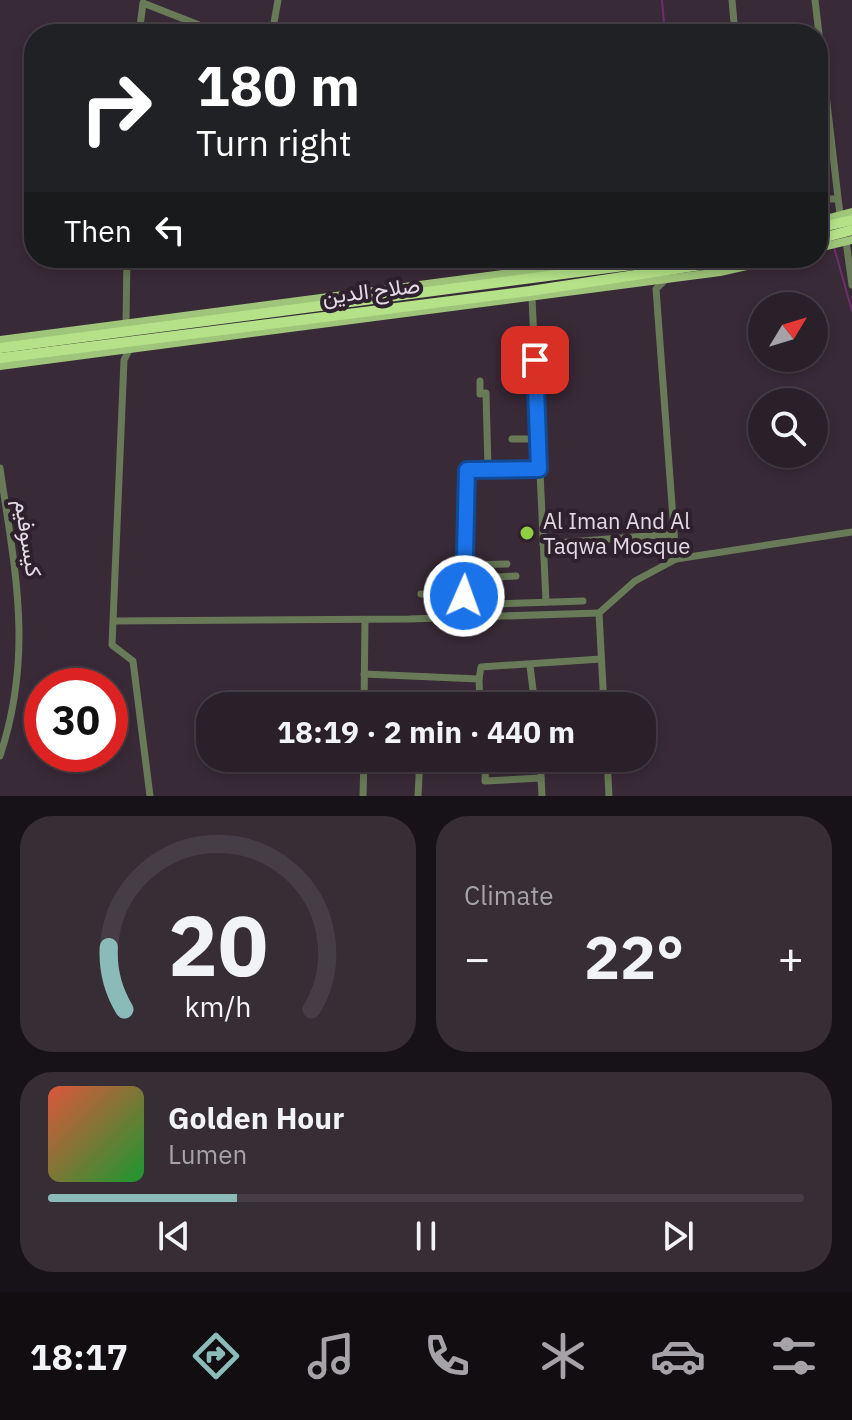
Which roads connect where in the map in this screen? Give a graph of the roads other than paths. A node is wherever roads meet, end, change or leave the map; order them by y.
1 (278, 0) edge
2 (732, 0) edge
3 (815, 0) edge
4 (140, 2) edge
5 (139, 24) edge
6 (196, 24) edge
7 (274, 24) edge
8 (734, 24) edge
9 (817, 24) edge
10 (828, 121) edge
11 (828, 199) edge
12 (836, 199) junction
13 (852, 212) edge
14 (845, 227) edge
15 (127, 268) edge
16 (512, 268) edge
17 (550, 268) edge
18 (618, 268) edge
19 (681, 268) edge
20 (729, 268) edge
21 (512, 273) junction
22 (665, 280) junction
23 (642, 283) junction
24 (852, 285) edge
25 (656, 289) junction
26 (532, 298) junction
27 (365, 306) junction
28 (271, 318) junction
29 (126, 322) junction
30 (0, 340) edge
31 (0, 348) edge
32 (129, 350) junction
33 (113, 352) junction
34 (0, 358) edge
35 (124, 363) junction
36 (0, 366) edge
37 (480, 381) dead end
38 (512, 439) dead end
39 (538, 439) junction
40 (0, 468) edge
41 (488, 468) junction
42 (539, 469) junction
43 (852, 532) edge
44 (673, 534) junction
45 (543, 544) junction
46 (676, 559) junction
47 (507, 564) dead end
48 (465, 565) junction
49 (516, 576) dead end
50 (465, 579) junction
51 (421, 594) dead end
52 (464, 596) junction
53 (583, 601) dead end
54 (546, 602) junction
55 (464, 605) junction
56 (599, 613) junction
57 (465, 618) junction
58 (365, 620) junction
59 (114, 621) junction
60 (601, 659) junction
61 (530, 666) junction
62 (364, 674) junction
63 (479, 679) junction
64 (364, 692) edge
65 (479, 692) edge
66 (533, 692) edge
67 (603, 692) edge
68 (0, 756) edge
69 (364, 772) edge
70 (419, 772) edge
71 (485, 772) edge
72 (541, 772) edge
73 (608, 772) edge
74 (541, 778) junction
75 (150, 796) edge
76 (363, 796) edge
77 (418, 796) edge
78 (542, 796) edge
79 (609, 796) edge

1 - 7 street
2 - 8 street
3 - 9 street
4 - 5 street
4 - 6 street
10 - 12 street
11 - 12 street
12 - 14 street
13 - 14 main road
14 - 24 street
15 - 29 street
16 - 21 street
17 - 21 main road
18 - 27 highway, صلاح الدين
19 - 27 highway, صلاح الدين
20 - 22 main road
21 - 29 main road
22 - 23 main road
22 - 25 street
23 - 25 street
23 - 26 main road
25 - 44 street
26 - 32 main road
26 - 39 street
27 - 28 highway, صلاح الدين
28 - 31 highway, صلاح الدين
28 - 34 highway, صلاح الدين
29 - 30 main road
32 - 33 main road
32 - 35 street
33 - 35 street
33 - 36 main road
35 - 59 street
37 - 41 street
38 - 39 street
39 - 42 street
40 - 68 street, كيسوفيم
41 - 42 street
41 - 48 street
42 - 45 street
43 - 46 street
44 - 45 street
44 - 46 street
45 - 54 street
46 - 56 street
47 - 48 street
48 - 50 street
49 - 50 street
50 - 52 street
51 - 52 street
52 - 55 street
53 - 54 street
54 - 55 street
55 - 57 street
56 - 57 street
56 - 60 street
57 - 58 street
58 - 59 street
58 - 62 street
59 - 75 street
60 - 61 street
60 - 67 street
61 - 63 street
61 - 66 street
62 - 63 street
62 - 64 street
63 - 65 street
69 - 76 street
70 - 77 street
71 - 74 street
72 - 74 street
73 - 79 street
74 - 78 street

